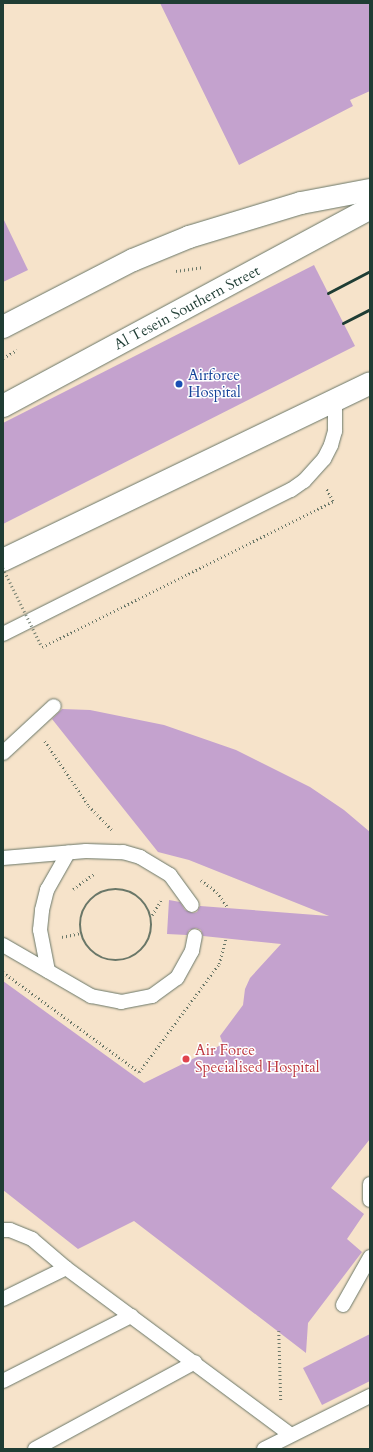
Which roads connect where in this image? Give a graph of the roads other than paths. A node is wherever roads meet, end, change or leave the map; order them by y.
1 (370, 190) edge
2 (370, 208) edge
3 (3, 327) edge
4 (370, 383) edge
5 (335, 401) junction
6 (3, 406) edge
7 (3, 560) edge
8 (3, 634) edge
9 (54, 706) dead end
10 (3, 753) edge
11 (68, 852) junction
12 (3, 858) edge
13 (192, 905) dead end
14 (195, 936) dead end
15 (3, 945) edge
16 (48, 971) junction
17 (370, 1184) edge
18 (370, 1200) edge
19 (3, 1230) edge
20 (370, 1257) edge
21 (66, 1268) junction
22 (3, 1299) edge
23 (343, 1306) dead end
24 (131, 1316) junction
25 (195, 1362) junction
26 (3, 1381) edge
27 (370, 1396) edge
28 (291, 1435) junction
29 (35, 1449) edge
30 (264, 1449) edge

1 - 3 main road
2 - 6 main road, Al Tesein Southern Street
4 - 5 main road
5 - 7 main road
5 - 8 lane
9 - 10 lane
11 - 12 lane
11 - 13 lane
11 - 16 lane
14 - 16 lane
15 - 16 lane
17 - 18 lane
19 - 21 lane
20 - 23 lane
21 - 22 lane
21 - 24 lane
24 - 25 lane
24 - 26 lane
25 - 28 lane
25 - 29 lane
27 - 28 lane
28 - 30 lane

